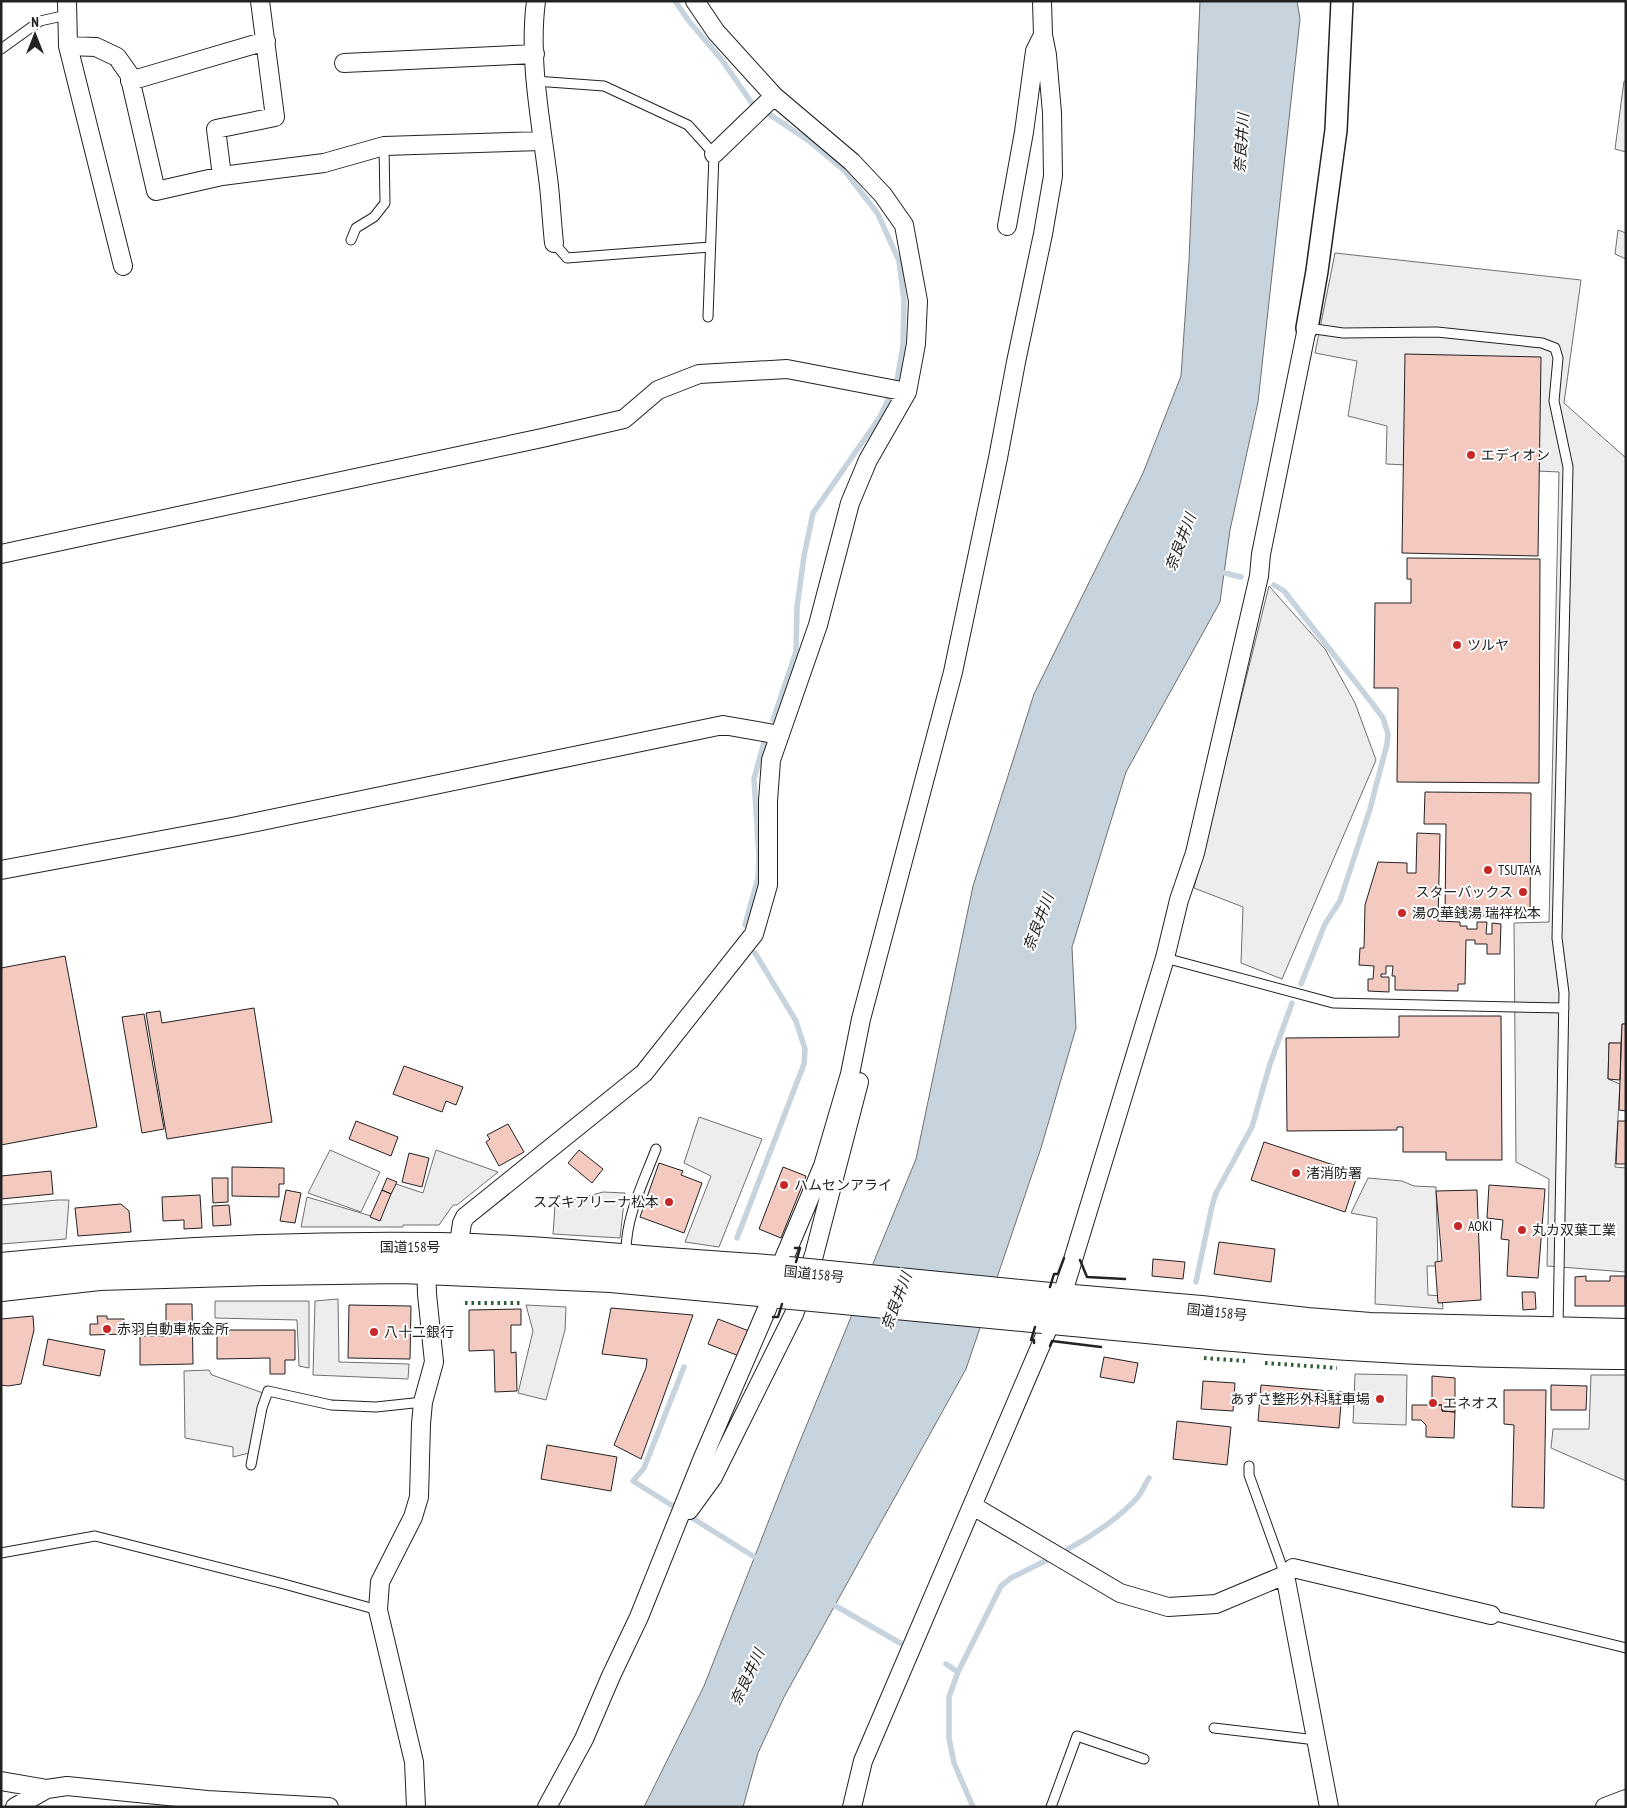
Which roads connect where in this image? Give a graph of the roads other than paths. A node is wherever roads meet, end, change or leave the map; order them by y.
1 (260, 1) edge
2 (536, 1) edge
3 (1042, 1) edge
4 (1342, 1) edge
5 (697, 2) edge
6 (67, 8) edge
7 (1043, 35) junction
8 (266, 41) junction
9 (68, 46) junction
10 (1, 49) edge
11 (535, 54) junction
12 (344, 63) dead end
13 (130, 80) junction
14 (535, 81) junction
15 (774, 96) junction
16 (542, 141) junction
17 (384, 146) junction
18 (714, 154) junction
19 (222, 176) junction
20 (1007, 226) dead end
21 (351, 240) dead end
22 (554, 244) joint
23 (710, 247) junction
24 (123, 266) dead end
25 (708, 317) dead end
26 (1307, 328) junction
27 (907, 392) junction
28 (1, 554) edge
29 (780, 735) junction
30 (1, 870) edge
31 (1165, 958) junction
32 (1564, 1008) junction
33 (861, 1019) junction
34 (656, 1149) dead end
35 (626, 1258) junction
36 (426, 1259) junction
37 (457, 1260) junction
38 (1, 1267) edge
39 (780, 1282) junction
40 (1, 1287) edge
41 (1051, 1308) junction
42 (1558, 1332) junction
43 (1626, 1333) edge
44 (1626, 1355) edge
45 (423, 1402) junction
46 (251, 1465) dead end
47 (1249, 1466) dead end
48 (973, 1506) junction
49 (673, 1530) junction
50 (1, 1553) edge
51 (1285, 1575) junction
52 (378, 1610) junction
53 (1491, 1615) joint
54 (1626, 1648) edge
55 (1214, 1728) dead end
56 (1316, 1740) junction
57 (1144, 1759) dead end
58 (1, 1781) edge
59 (47, 1789) junction
60 (1626, 1799) edge
61 (207, 1804) edge
62 (15, 1807) edge
63 (329, 1807) edge
64 (416, 1807) edge
65 (547, 1807) edge
66 (852, 1807) edge
67 (1051, 1807) edge
68 (1329, 1807) edge
69 (1605, 1807) edge

1 - 8 street
2 - 11 street
3 - 7 street
4 - 26 street
5 - 15 street
6 - 9 street
6 - 10 lane
7 - 20 street
7 - 33 street
8 - 13 street
8 - 19 street
9 - 13 street
9 - 24 street
11 - 12 street
11 - 14 street
13 - 19 street
14 - 16 street
14 - 18 lane
15 - 18 street
15 - 27 street
16 - 17 street
16 - 22 street
17 - 19 street
17 - 21 lane
18 - 23 lane
22 - 23 lane
23 - 25 lane
26 - 31 street
26 - 32 lane
27 - 28 street
27 - 29 street
29 - 30 street
29 - 37 street
31 - 32 lane
31 - 41 street
32 - 42 lane
33 - 39 street
33 - 49 street
34 - 35 lane
35 - 37 highway, 国道158号
35 - 39 highway, 国道158号
36 - 37 highway, 国道158号
36 - 38 highway, 国道158号
36 - 40 highway, 国道158号
36 - 45 street
37 - 39 highway, 国道158号
39 - 41 highway, 国道158号, bridge
39 - 49 street
41 - 42 highway, 国道158号
41 - 44 highway, 国道158号
41 - 48 street
42 - 43 highway, 国道158号
45 - 46 lane
45 - 52 street
47 - 51 lane
48 - 51 street
48 - 66 street
49 - 65 street
50 - 52 lane
51 - 53 street
51 - 56 street
52 - 64 street
53 - 54 lane
55 - 56 lane
56 - 68 street
57 - 67 lane
58 - 59 street
59 - 61 street
59 - 62 street
60 - 69 street
61 - 63 street

